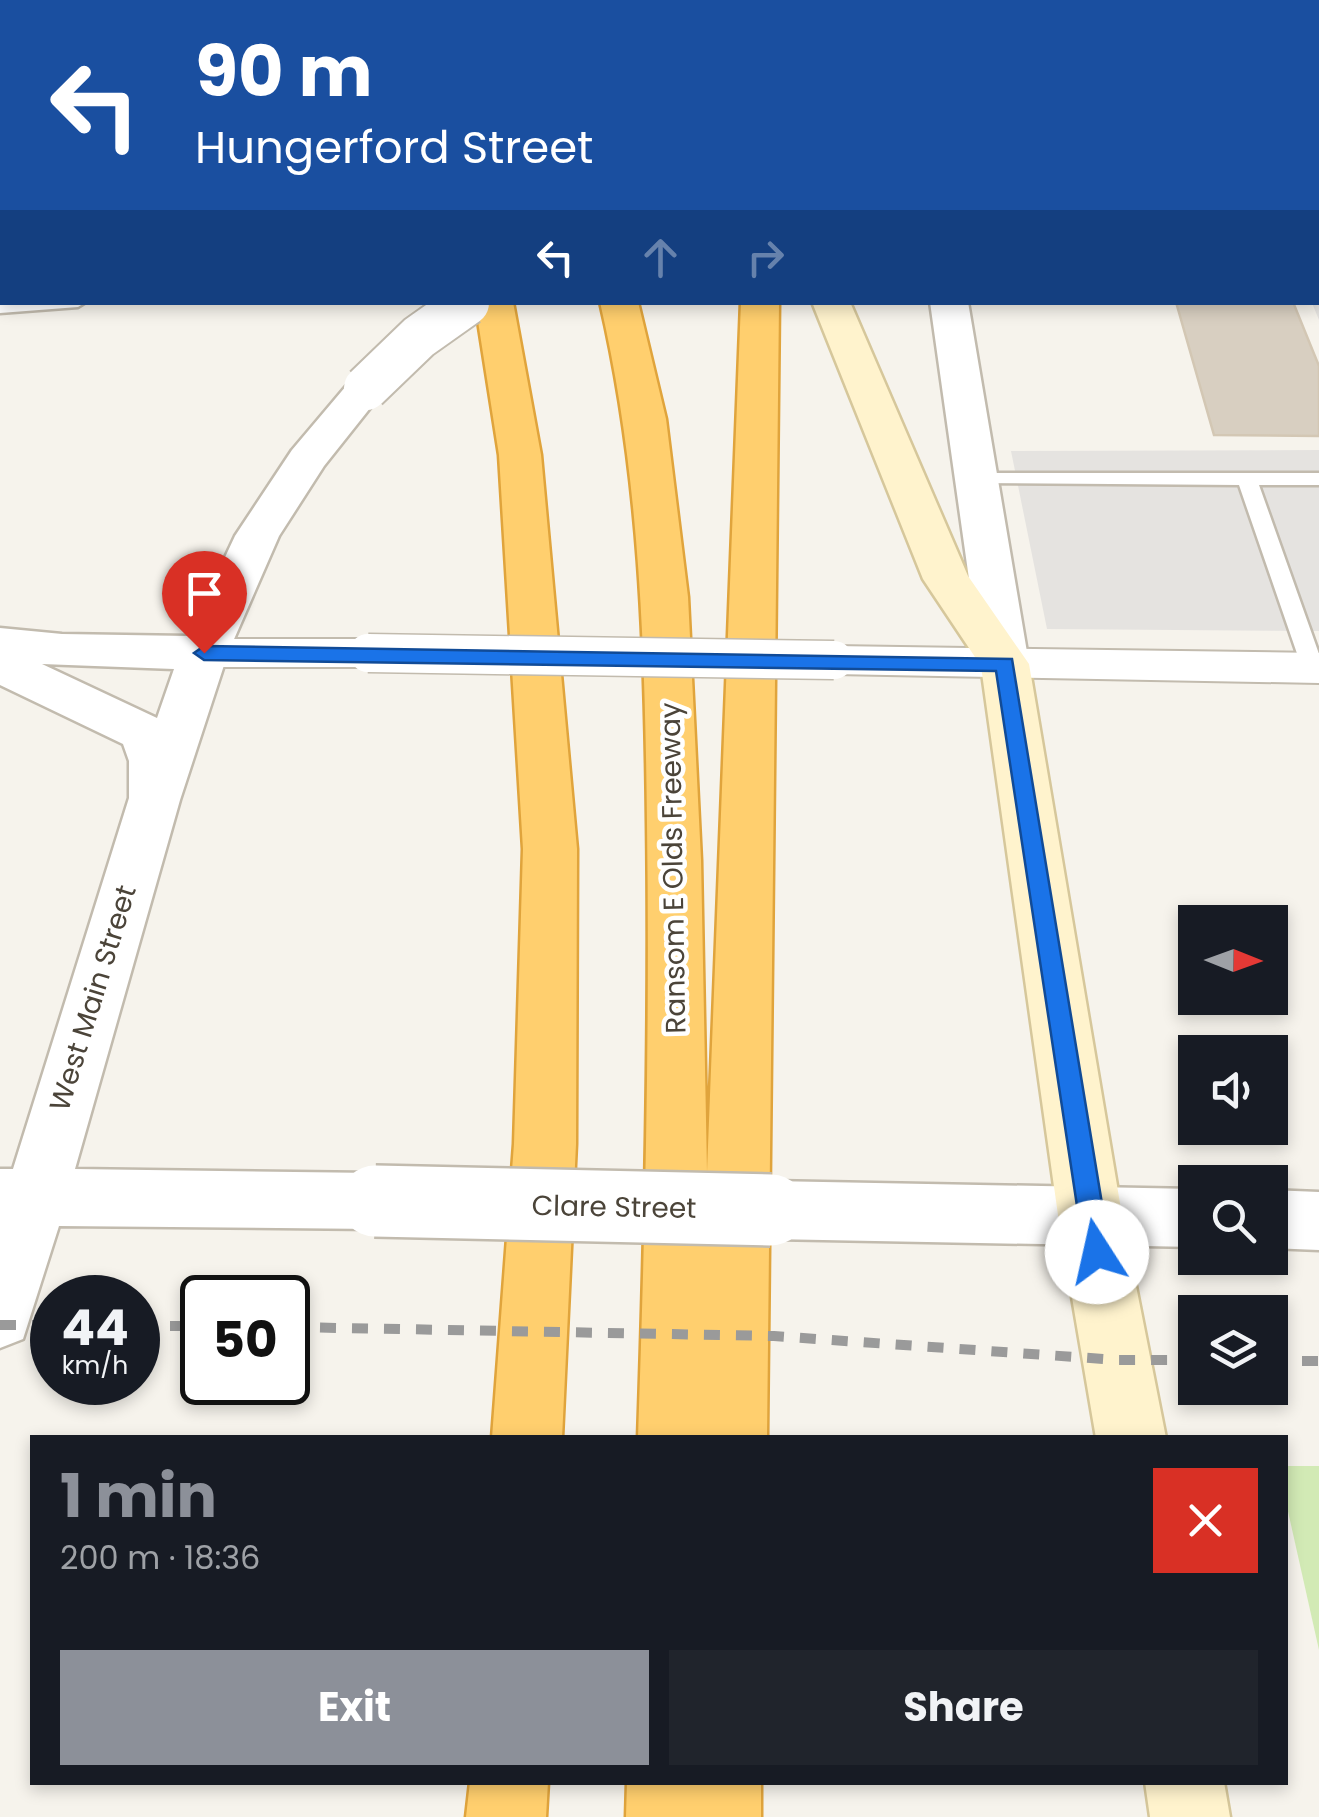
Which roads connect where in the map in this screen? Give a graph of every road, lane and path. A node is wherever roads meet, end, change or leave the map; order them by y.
1 (39, 305) edge
2 (461, 305) edge
3 (464, 305) edge
4 (495, 305) edge
5 (621, 305) edge
6 (760, 305) edge
7 (833, 305) edge
8 (949, 305) edge
9 (0, 308) edge
10 (975, 479) junction
11 (1247, 479) junction
12 (1319, 479) edge
13 (528, 558) junction
14 (0, 644) edge
15 (204, 653) junction
16 (1005, 664) junction
17 (0, 666) edge
18 (1316, 668) edge
19 (154, 800) junction
20 (16, 1197) edge
21 (1090, 1215) junction
22 (1178, 1218) edge
23 (1288, 1220) edge
24 (1319, 1220) edge
25 (0, 1317) edge
26 (528, 1414) edge
27 (673, 1435) edge
28 (732, 1435) edge
29 (1129, 1435) edge
30 (509, 1785) edge
31 (666, 1785) edge
32 (722, 1785) edge
33 (1185, 1785) edge
34 (506, 1817) edge
35 (666, 1817) edge
36 (721, 1817) edge
37 (1190, 1817) edge

1 - 9 lane
2 - 13 highway
3 - 15 street, West Main Street, bridge
4 - 13 highway
5 - 27 highway, Ransom E Olds Freeway
6 - 28 highway
7 - 16 main road
8 - 10 street
10 - 11 lane
10 - 16 street
11 - 12 lane
11 - 18 lane
13 - 26 highway
14 - 15 street
15 - 16 street, bridge
15 - 19 street, West Main Street
16 - 18 street
16 - 21 main road
17 - 19 street, West Main Street
19 - 20 street, West Main Street
20 - 21 street, Clare Street, bridge
20 - 25 street, West Main Street
21 - 22 street, Clare Street
21 - 29 main road
23 - 24 street
30 - 34 highway
31 - 35 highway
32 - 36 highway
33 - 37 main road

